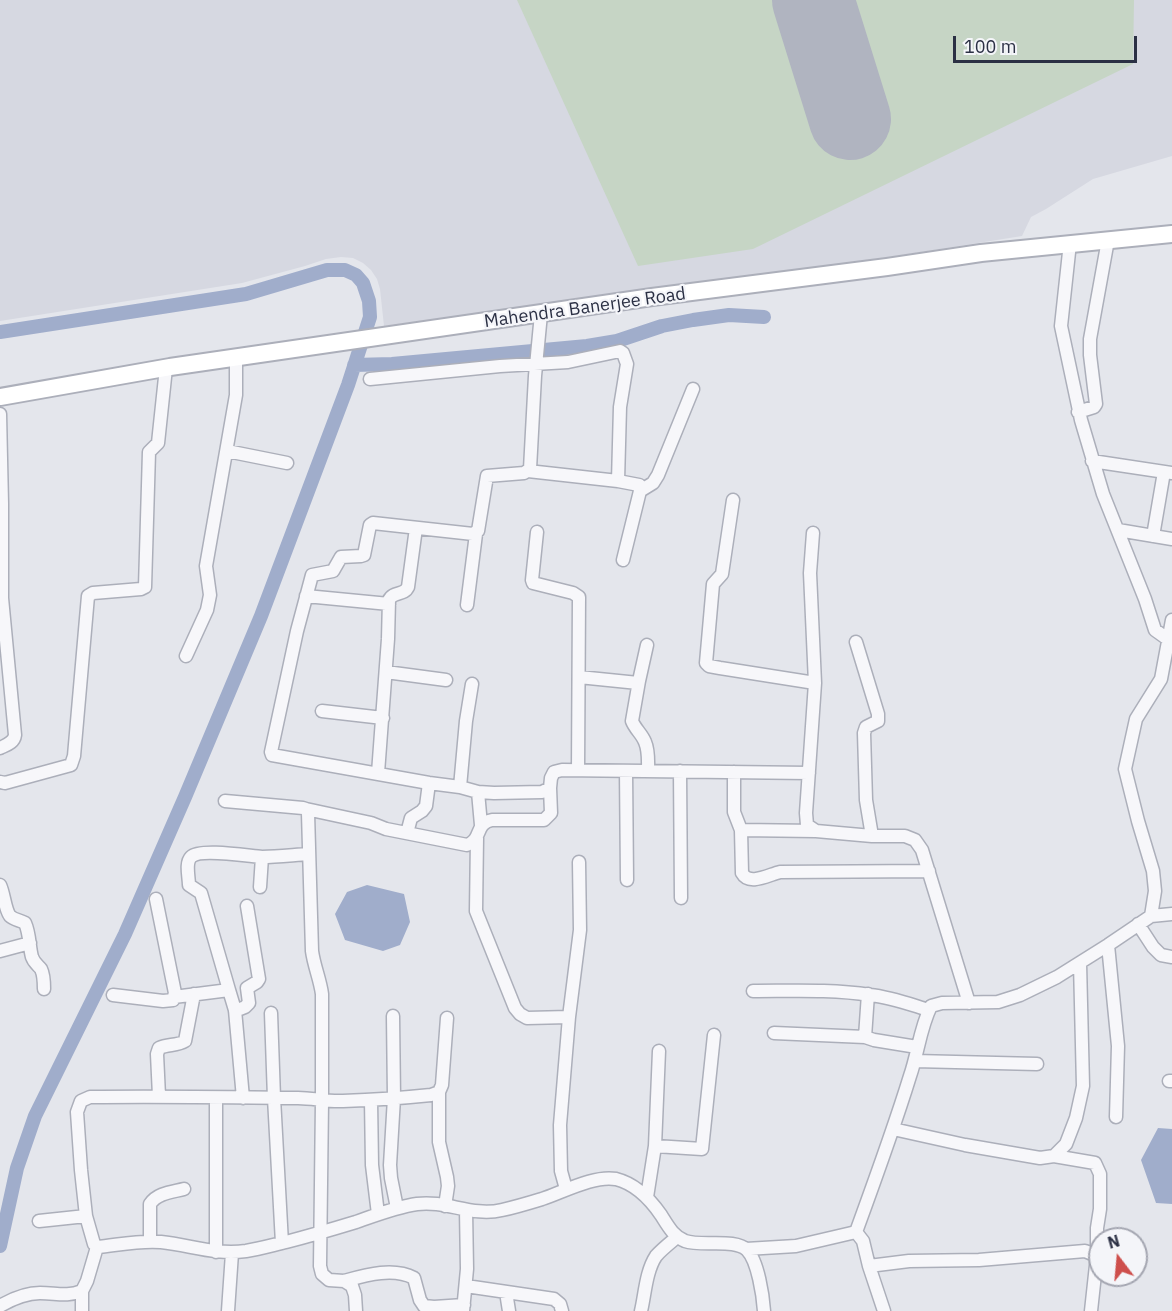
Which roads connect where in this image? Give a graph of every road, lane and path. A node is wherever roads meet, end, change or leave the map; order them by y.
1 (1172, 234) edge
2 (1108, 240) junction
3 (1070, 243) junction
4 (542, 314) junction
5 (236, 358) junction
6 (536, 362) junction
7 (166, 368) junction
8 (370, 379) dead end
9 (693, 389) dead end
10 (0, 397) edge
11 (1078, 412) junction
12 (0, 414) edge
13 (227, 451) junction
14 (1092, 461) junction
15 (287, 463) dead end
16 (528, 471) junction
17 (1168, 472) edge
18 (618, 481) junction
19 (640, 491) junction
20 (733, 500) dead end
21 (1, 525) edge
22 (416, 528) junction
23 (1118, 530) junction
24 (537, 532) dead end
25 (813, 533) dead end
26 (476, 534) junction
27 (1153, 536) junction
28 (1172, 539) edge
29 (623, 560) dead end
30 (306, 596) junction
31 (389, 604) junction
32 (466, 605) dead end
33 (1172, 620) edge
34 (856, 642) dead end
35 (1171, 642) edge
36 (647, 645) dead end
37 (186, 656) dead end
38 (386, 672) junction
39 (579, 677) junction
40 (446, 680) dead end
41 (639, 681) junction
42 (815, 683) junction
43 (472, 684) dead end
44 (322, 711) dead end
45 (382, 718) junction
46 (0, 748) edge
47 (578, 770) junction
48 (626, 771) junction
49 (648, 771) junction
50 (680, 771) junction
51 (734, 772) junction
52 (378, 773) junction
53 (809, 773) junction
54 (0, 782) edge
55 (429, 783) junction
56 (460, 787) junction
57 (550, 788) junction
58 (478, 792) junction
59 (225, 801) dead end
60 (306, 809) junction
61 (481, 825) junction
62 (741, 830) junction
63 (816, 831) junction
64 (407, 833) junction
65 (872, 836) junction
66 (477, 838) junction
67 (309, 854) junction
68 (262, 856) junction
69 (579, 862) dead end
70 (928, 871) junction
71 (627, 880) dead end
72 (0, 885) edge
73 (260, 887) dead end
74 (681, 898) dead end
75 (156, 899) dead end
76 (247, 906) dead end
77 (1172, 914) edge
78 (1151, 916) junction
79 (1138, 924) junction
80 (30, 943) junction
81 (1108, 945) junction
82 (0, 951) edge
83 (1172, 957) edge
84 (1080, 963) junction
85 (44, 989) dead end
86 (230, 990) junction
87 (753, 992) dead end
88 (194, 994) junction
89 (868, 994) junction
90 (113, 995) dead end
91 (174, 997) junction
92 (969, 1003) junction
93 (929, 1010) junction
94 (235, 1011) junction
95 (271, 1013) dead end
96 (393, 1016) dead end
97 (570, 1017) junction
98 (447, 1018) dead end
99 (774, 1033) dead end
100 (714, 1035) dead end
101 (865, 1036) junction
102 (917, 1047) junction
103 (658, 1051) dead end
104 (915, 1061) junction
105 (1037, 1064) dead end
106 (439, 1092) junction
107 (159, 1096) junction
108 (216, 1098) junction
109 (243, 1098) junction
110 (274, 1098) junction
111 (394, 1098) junction
112 (371, 1100) junction
113 (322, 1101) junction
114 (1116, 1117) dead end
115 (893, 1129) junction
116 (655, 1146) junction
117 (1054, 1156) junction
118 (184, 1189) dead end
119 (566, 1190) junction
120 (647, 1197) junction
121 (445, 1206) junction
122 (397, 1208) junction
123 (466, 1210) junction
124 (378, 1214) junction
125 (86, 1216) junction
126 (39, 1221) dead end
127 (1097, 1227) edge
128 (856, 1232) junction
129 (320, 1233) junction
130 (677, 1237) junction
131 (150, 1242) junction
132 (282, 1243) junction
133 (97, 1247) junction
134 (746, 1249) junction
135 (216, 1252) junction
136 (1088, 1252) edge
137 (232, 1253) junction
138 (869, 1266) junction
139 (344, 1281) junction
140 (466, 1286) junction
141 (1094, 1287) edge
142 (82, 1290) junction
143 (506, 1292) junction
144 (0, 1306) edge
145 (464, 1308) edge
146 (82, 1311) edge
147 (228, 1311) edge
148 (356, 1311) edge
149 (508, 1311) edge
150 (562, 1311) edge
151 (641, 1311) edge
152 (764, 1311) edge
153 (884, 1311) edge
154 (1091, 1311) edge

1 - 2 street, Mahendra Banerjee Road
2 - 3 street, Mahendra Banerjee Road
2 - 11 street
3 - 4 street, Mahendra Banerjee Road
3 - 11 street
4 - 5 street, Mahendra Banerjee Road
4 - 6 street
5 - 7 street, Mahendra Banerjee Road
5 - 13 street
6 - 8 street
6 - 16 street
6 - 18 street
7 - 10 street, Mahendra Banerjee Road
7 - 54 street
9 - 19 street
11 - 14 street
12 - 21 street
13 - 15 street
13 - 37 street
14 - 17 street
14 - 23 street
16 - 18 street
16 - 26 street
17 - 27 street
18 - 19 street
19 - 29 street
20 - 42 street
21 - 46 street
22 - 26 street
22 - 30 street
22 - 31 street
23 - 27 street
23 - 35 street
24 - 39 street
25 - 42 street
26 - 32 street
27 - 28 street
30 - 31 street
30 - 52 street
31 - 38 street
33 - 35 street
34 - 65 street
35 - 78 street
36 - 41 street
38 - 40 street
38 - 45 street
39 - 41 street
39 - 47 street
41 - 49 street
42 - 53 street
43 - 56 street
44 - 45 street
45 - 52 street
47 - 48 street
47 - 57 street
48 - 49 street
48 - 71 street
49 - 50 street
50 - 51 street
50 - 74 street
51 - 53 street
51 - 62 street
52 - 55 street
53 - 63 street
55 - 56 street
55 - 64 street
56 - 58 street
57 - 58 street
57 - 61 street
58 - 61 street
59 - 60 street
60 - 64 street
60 - 67 street
61 - 66 street
62 - 63 street
62 - 70 street
63 - 65 street
64 - 66 street
65 - 70 street
66 - 97 street
67 - 68 street
67 - 113 street
68 - 73 street
68 - 86 street
69 - 97 street
70 - 92 street
72 - 80 street
75 - 91 street
76 - 94 street
77 - 78 street
78 - 79 street
79 - 81 street
79 - 83 street
80 - 82 street
80 - 85 street
81 - 84 street
81 - 114 street
84 - 92 street
84 - 117 street
86 - 88 street
86 - 94 street
87 - 89 street
88 - 91 street
88 - 107 street
89 - 93 street
89 - 101 street
90 - 91 street
92 - 93 street
93 - 102 street
94 - 109 street
95 - 110 street
96 - 111 street
97 - 119 street
98 - 106 street
99 - 101 street
100 - 116 street
101 - 102 street
102 - 104 street
103 - 116 street
104 - 105 street
104 - 115 street
106 - 111 street
106 - 121 street
107 - 108 street
107 - 125 street
108 - 109 street
108 - 135 street
109 - 110 street
110 - 113 street
110 - 132 street
111 - 112 street
111 - 122 street
112 - 113 street
112 - 124 street
113 - 129 street
115 - 117 street
115 - 128 street
116 - 120 street
117 - 127 street
118 - 131 street
119 - 120 street
119 - 123 street
120 - 130 street
121 - 122 street
121 - 123 street
122 - 124 street
123 - 140 street
124 - 129 street
125 - 126 street
125 - 133 street
128 - 134 street
128 - 138 street
129 - 132 street
129 - 139 street
130 - 134 street
130 - 151 street
131 - 133 street
131 - 135 street
132 - 137 street
133 - 142 street
134 - 152 street
135 - 137 street
136 - 138 street
137 - 147 street
138 - 153 street
139 - 145 street
139 - 148 street
140 - 143 street
140 - 145 street
141 - 154 street
142 - 144 street
142 - 146 street
143 - 149 street
143 - 150 street

